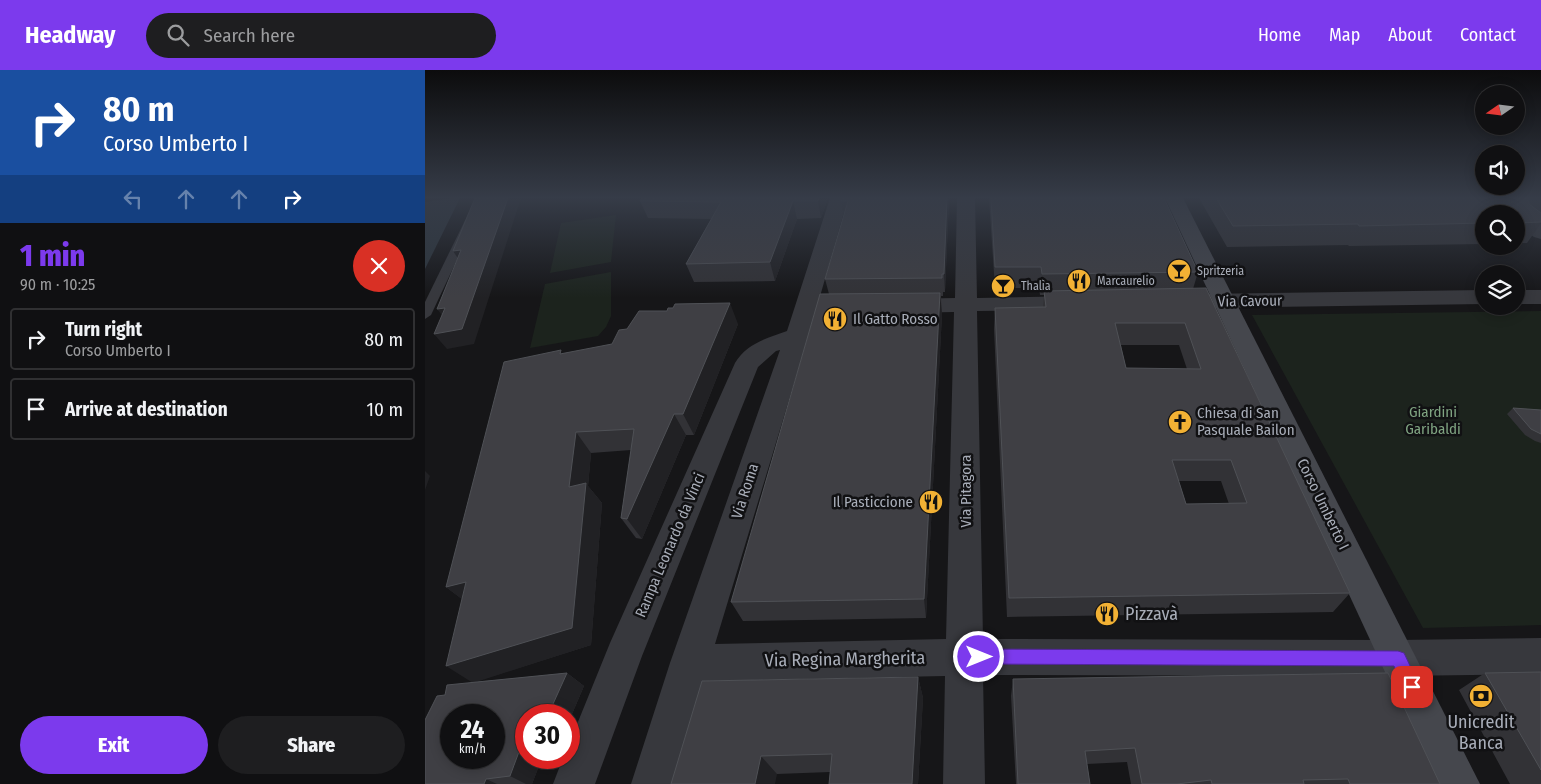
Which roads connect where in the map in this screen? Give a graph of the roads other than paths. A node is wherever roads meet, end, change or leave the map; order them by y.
1 (465, 231) edge
2 (829, 231) edge
3 (966, 231) edge
4 (1190, 231) edge
5 (1541, 296) edge
6 (1475, 297) edge
7 (1525, 297) edge
8 (1224, 301) junction
9 (1177, 302) edge
10 (1100, 303) edge
11 (966, 305) junction
12 (425, 315) edge
13 (802, 321) junction
14 (1541, 656) edge
15 (965, 657) junction
16 (1398, 658) junction
17 (689, 663) junction
18 (573, 784) edge
19 (651, 784) edge
20 (965, 784) edge
21 (1459, 784) edge

1 - 12 lane
2 - 13 street, Via Roma
3 - 11 street, Via Pitagora
4 - 8 main road, Corso Umberto I
5 - 7 street
6 - 8 street, Via Cavour
8 - 9 street, Via Cavour
8 - 16 main road, Corso Umberto I
10 - 11 street
11 - 13 street
11 - 15 street, Via Pitagora
13 - 17 street, Via Roma
13 - 18 street, Rampa Leonardo da Vinci
14 - 16 street, Via Regina Margherita
15 - 16 street, Via Regina Margherita
15 - 17 street, Via Regina Margherita
15 - 20 street, Via Pitagora
16 - 21 main road, Corso Umberto I
17 - 19 street, Via Roma

